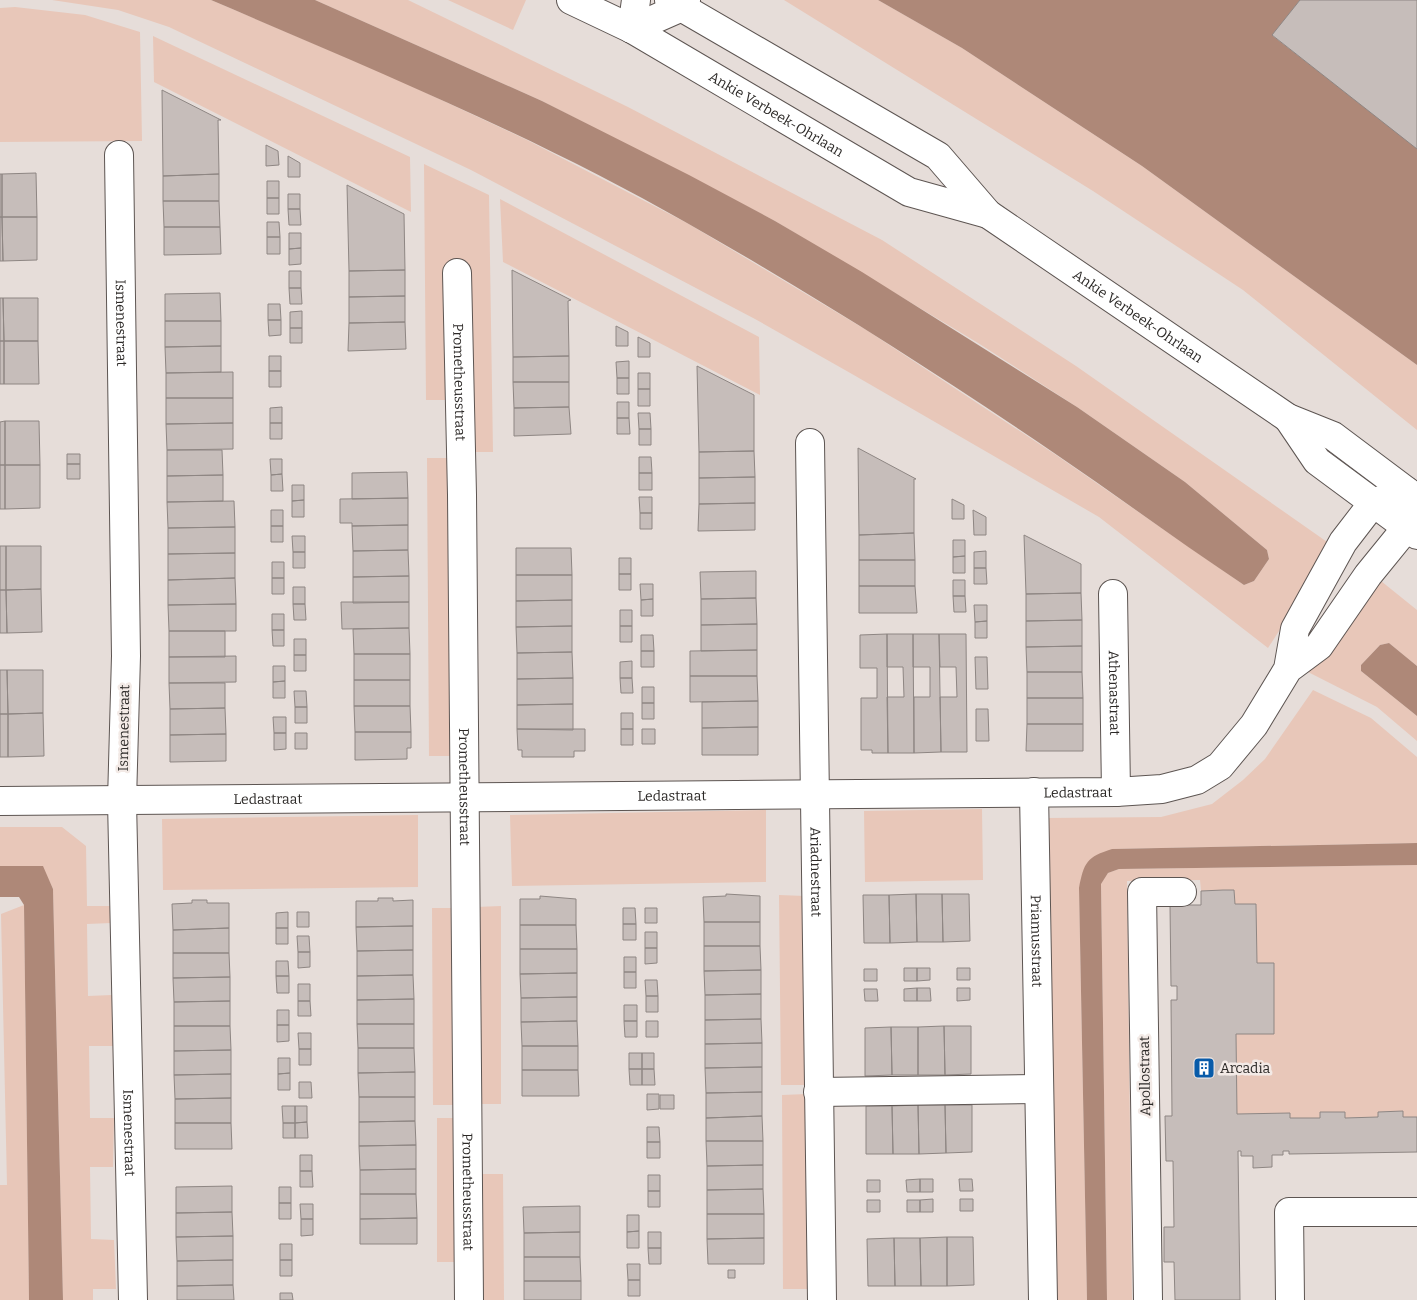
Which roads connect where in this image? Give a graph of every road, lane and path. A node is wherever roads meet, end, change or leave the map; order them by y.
1 (571, 0) edge
2 (636, 0) edge
3 (679, 2) edge
4 (632, 29) junction
5 (119, 155) dead end
6 (988, 214) junction
7 (457, 273) dead end
8 (1288, 418) junction
9 (810, 443) dead end
10 (1412, 495) edge
11 (1373, 503) junction
12 (1412, 531) edge
13 (1113, 594) dead end
14 (1288, 668) junction
15 (1034, 792) junction
16 (1116, 792) junction
17 (815, 793) junction
18 (464, 797) junction
19 (0, 801) edge
20 (122, 801) junction
21 (1182, 892) dead end
22 (1040, 1089) junction
23 (818, 1092) junction
24 (1417, 1212) edge
25 (133, 1300) edge
26 (469, 1300) edge
27 (822, 1300) edge
28 (1028, 1300) edge
29 (1043, 1300) edge
30 (1148, 1300) edge
31 (1290, 1300) edge

1 - 4 street, Ankie Verbeek-Ohrlaan
2 - 4 street
3 - 4 street
3 - 6 street, Ankie Verbeek-Ohrlaan
4 - 6 street, Ankie Verbeek-Ohrlaan
5 - 20 street, Ismenestraat
6 - 8 street, Ankie Verbeek-Ohrlaan
7 - 18 street, Prometheusstraat
8 - 10 street, Ankie Verbeek-Ohrlaan
8 - 11 street, Ankie Verbeek-Ohrlaan
9 - 17 street, Ariadnestraat
10 - 11 street
10 - 12 street
11 - 12 street, Ankie Verbeek-Ohrlaan
11 - 14 street, Ledastraat
12 - 14 street, Ledastraat
13 - 16 street, Athenastraat
14 - 16 street, Ledastraat
15 - 16 street, Ledastraat
15 - 17 street, Ledastraat
15 - 22 street, Priamusstraat
17 - 18 street, Ledastraat
17 - 23 street, Ariadnestraat
18 - 20 street, Ledastraat
18 - 26 street, Prometheusstraat
19 - 20 street, Ledastraat
20 - 25 street, Ismenestraat
21 - 30 street, Apollostraat
22 - 23 street
22 - 29 street, Priamusstraat
23 - 27 street, Ariadnestraat
24 - 31 street
28 - 29 street, Priamusstraat

